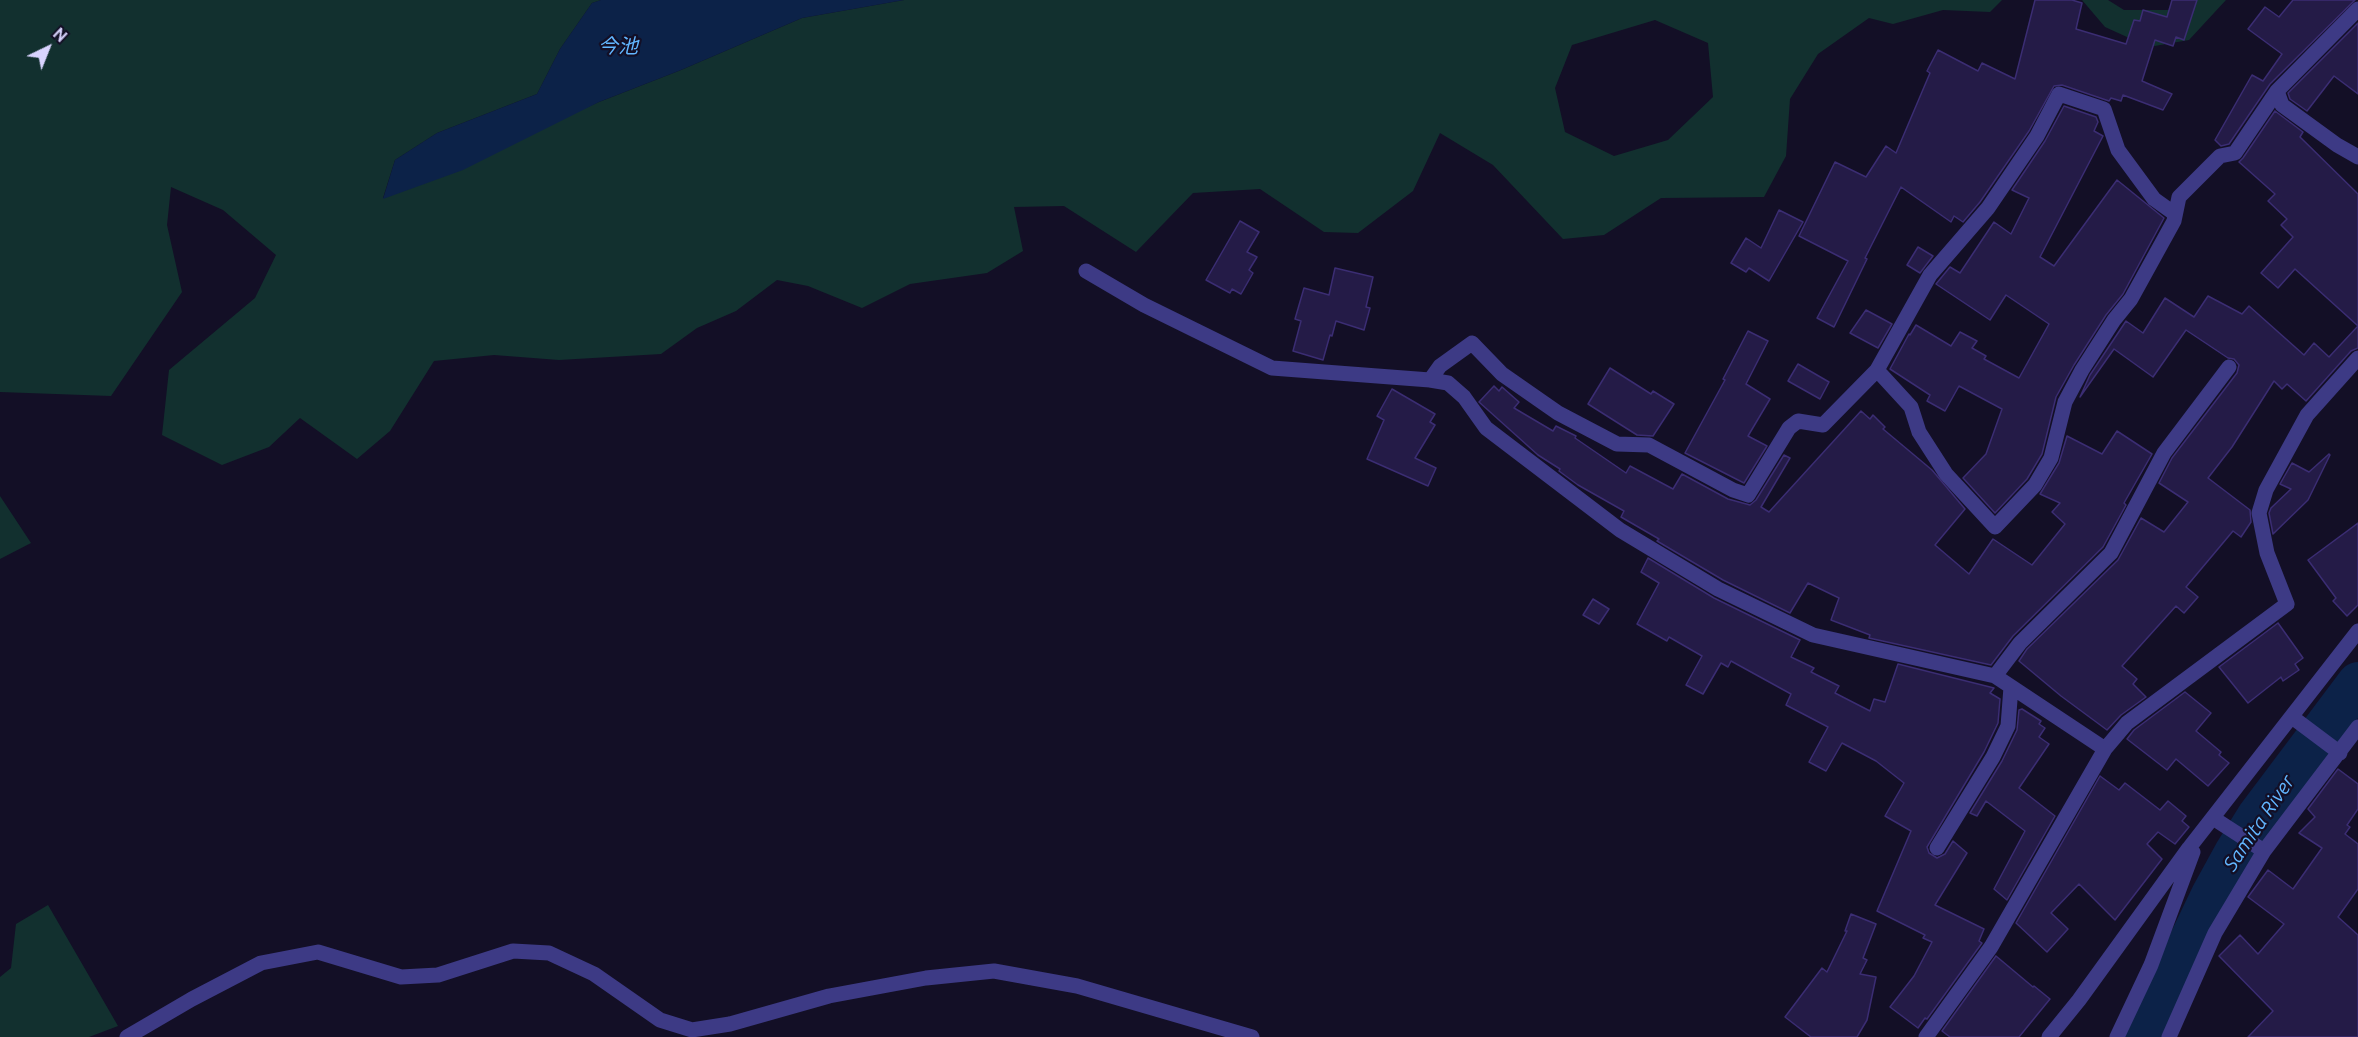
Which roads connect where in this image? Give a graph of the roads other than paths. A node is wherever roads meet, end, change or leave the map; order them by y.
1 (2358, 9) edge
2 (2277, 92) junction
3 (2358, 157) edge
4 (2175, 214) junction
5 (1086, 271) dead end
6 (2358, 358) edge
7 (2229, 367) dead end
8 (1877, 370) junction
9 (1430, 380) junction
10 (2358, 631) edge
11 (1995, 676) junction
12 (2011, 687) junction
13 (2295, 719) junction
14 (2358, 727) edge
15 (2105, 749) junction
16 (2337, 751) junction
17 (2218, 820) junction
18 (2199, 835) junction
19 (1938, 848) dead end
20 (2262, 850) junction
21 (127, 1037) edge
22 (1252, 1037) edge
23 (1926, 1037) edge
24 (2049, 1037) edge
25 (2117, 1037) edge
26 (2169, 1037) edge

1 - 2 street
2 - 3 street
2 - 4 street
4 - 8 street
4 - 8 street
5 - 9 street
6 - 15 street
7 - 11 street
8 - 9 street
9 - 11 street
10 - 13 street
11 - 12 street
12 - 15 street
12 - 19 street
13 - 16 street
13 - 17 street
14 - 16 street
15 - 23 street
16 - 20 street
17 - 18 street
17 - 20 street
18 - 24 street
18 - 25 street
20 - 26 street
21 - 22 street

